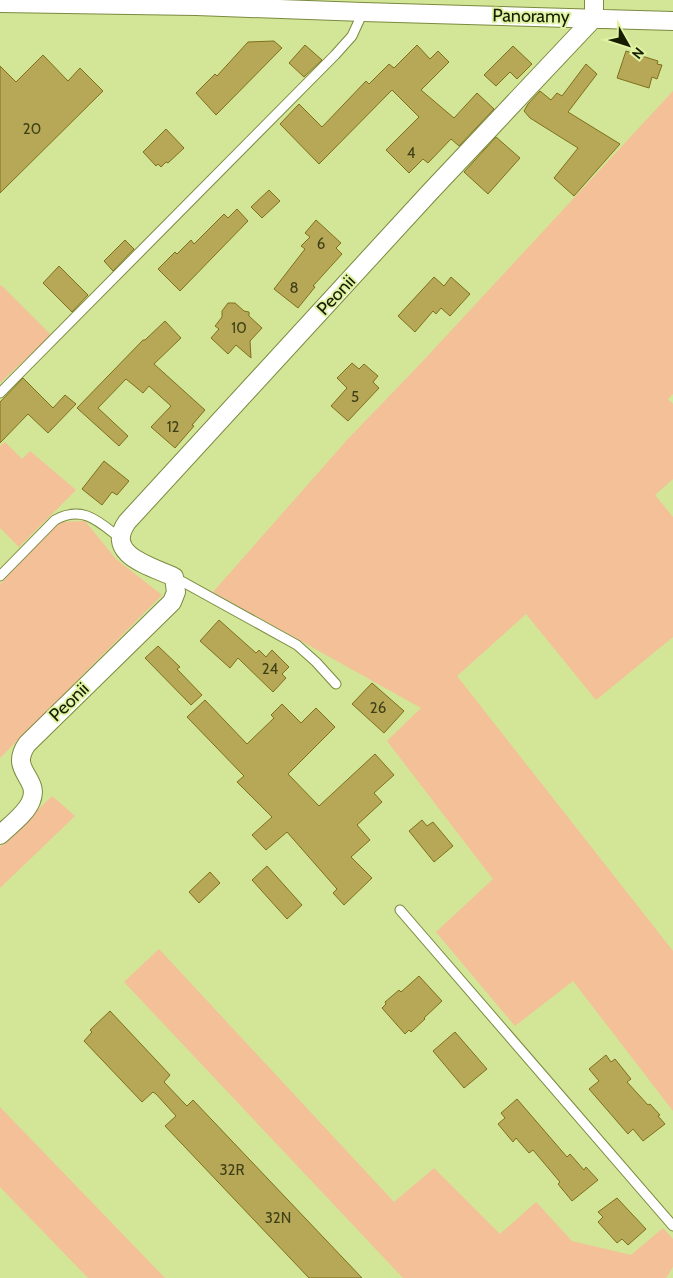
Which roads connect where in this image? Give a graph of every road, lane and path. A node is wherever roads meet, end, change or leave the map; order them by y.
1 (594, 0) edge
2 (0, 3) edge
3 (363, 12) junction
4 (594, 18) junction
5 (673, 21) edge
6 (0, 393) edge
7 (120, 538) junction
8 (0, 576) edge
9 (174, 577) junction
10 (336, 684) dead end
11 (0, 835) edge
12 (400, 910) dead end
13 (673, 1226) edge

1 - 4 street
2 - 3 street, Panoramy
3 - 4 street, Panoramy
3 - 6 lane
4 - 5 street, Panoramy
4 - 7 street, Peonii
7 - 8 lane
7 - 9 street
9 - 10 lane
9 - 11 street, Peonii
12 - 13 lane

